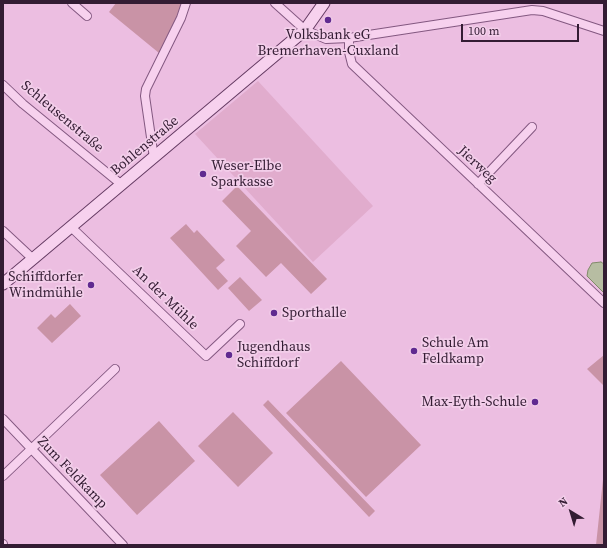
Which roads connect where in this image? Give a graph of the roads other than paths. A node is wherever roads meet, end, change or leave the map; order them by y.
1 (72, 3) edge
2 (186, 3) edge
3 (275, 3) edge
4 (324, 3) edge
5 (541, 7) edge
6 (87, 16) dead end
7 (305, 30) junction
8 (604, 31) edge
9 (349, 38) junction
10 (3, 85) edge
11 (532, 127) dead end
12 (154, 158) junction
13 (478, 184) junction
14 (122, 185) junction
15 (71, 227) junction
16 (3, 231) edge
17 (33, 259) junction
18 (3, 284) edge
19 (604, 303) edge
20 (240, 324) dead end
21 (115, 369) dead end
22 (3, 419) edge
23 (31, 448) junction
24 (3, 476) edge
25 (123, 545) edge

1 - 6 street
2 - 12 street
3 - 7 street
4 - 7 street, Bohlenstraße
5 - 8 street
5 - 9 street
7 - 9 street
7 - 12 street, Bohlenstraße
9 - 13 street, Jierweg
10 - 14 street, Schleusenstraße
11 - 13 street
12 - 14 street, Bohlenstraße
13 - 19 street, Jierweg
14 - 15 street, Bohlenstraße
15 - 17 street, Bohlenstraße
15 - 20 street, An der Mühle
16 - 17 street
17 - 18 street, Bohlenstraße
21 - 23 street
22 - 23 street, Zum Feldkamp
23 - 24 street
23 - 25 street, Zum Feldkamp

